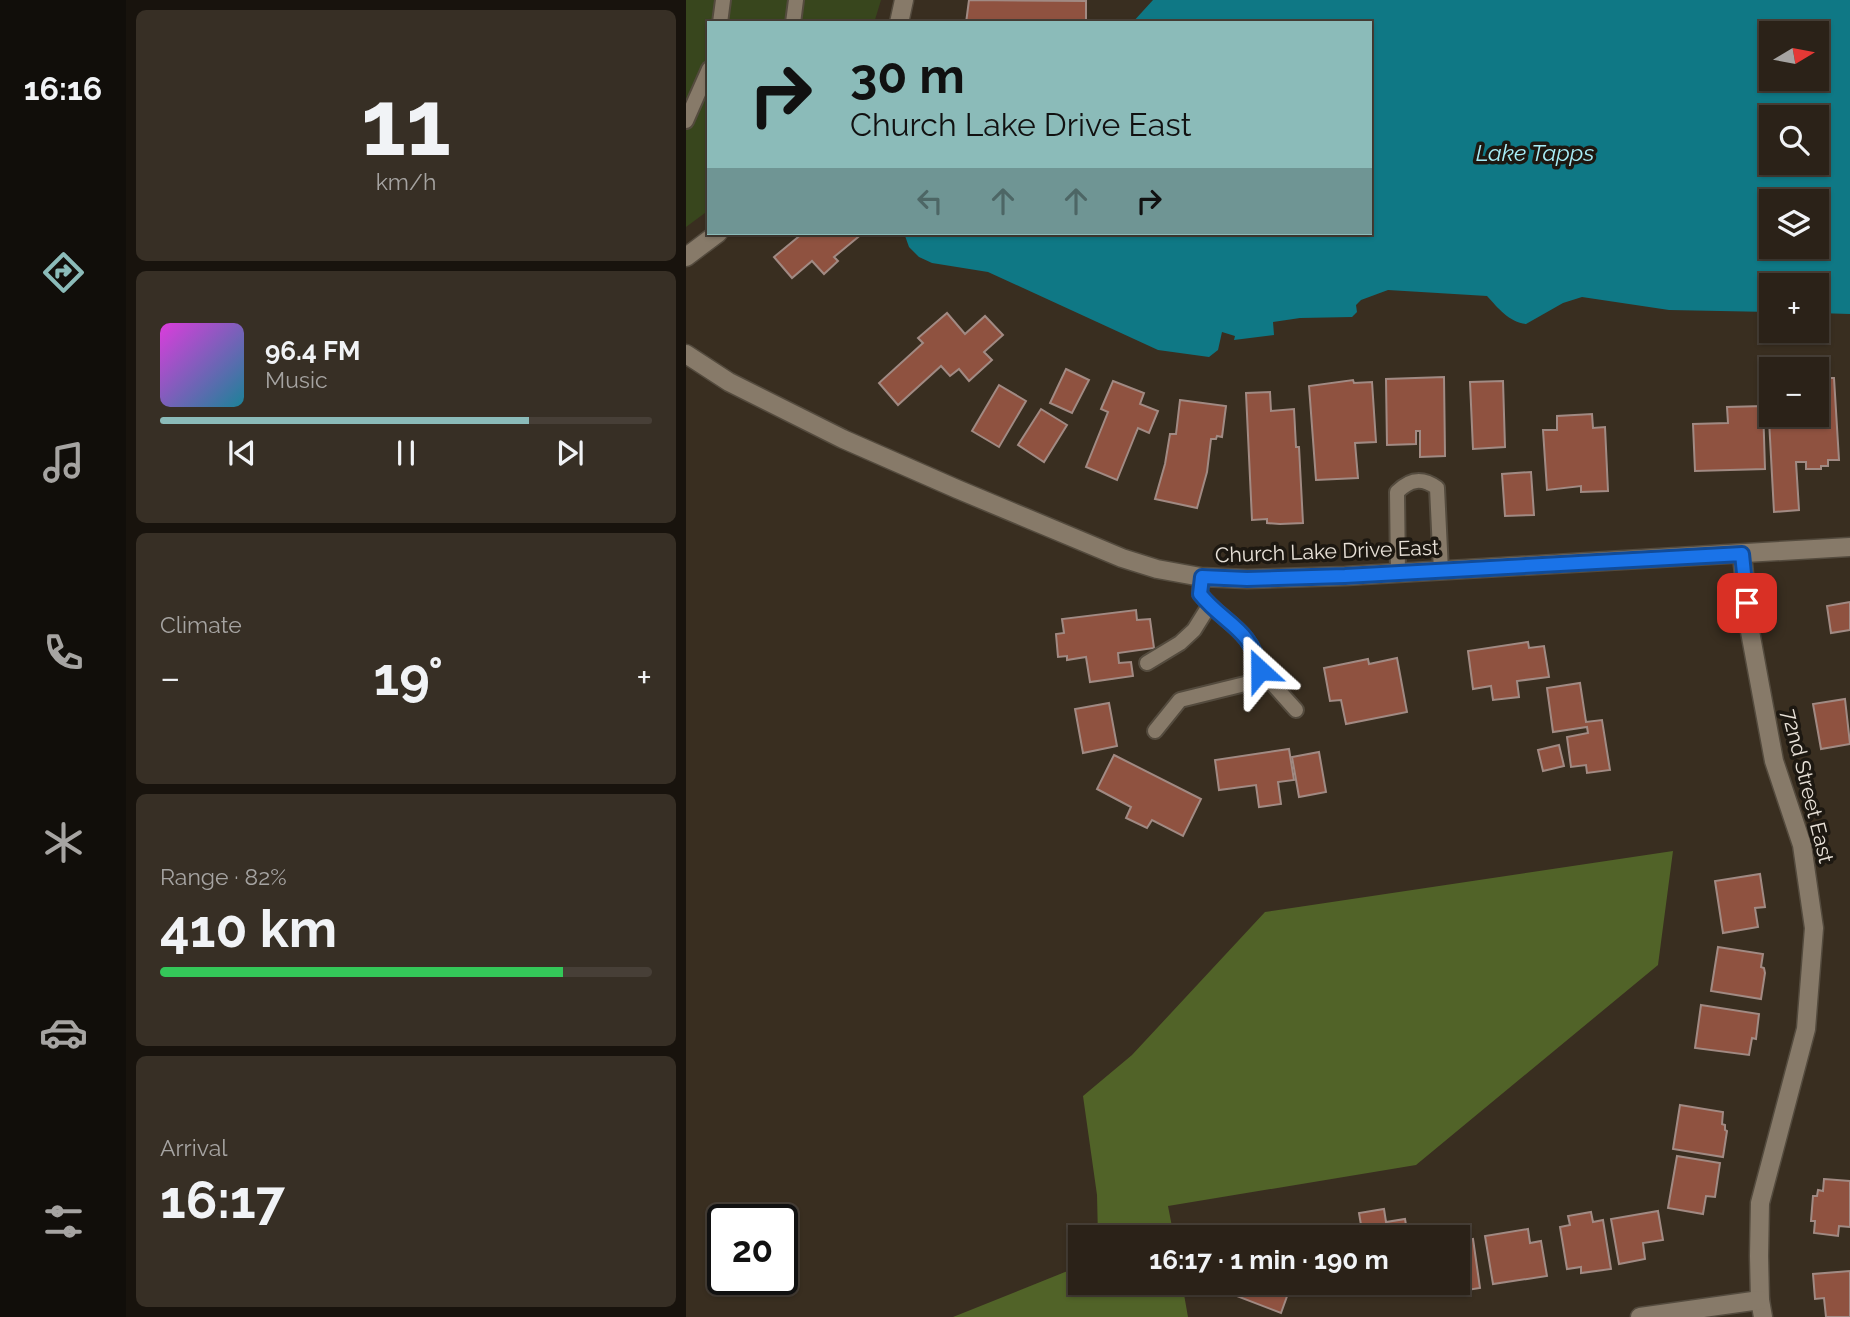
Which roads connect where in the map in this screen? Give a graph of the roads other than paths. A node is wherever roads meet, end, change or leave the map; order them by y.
1 (723, 0) edge
2 (796, 0) edge
3 (904, 0) edge
4 (720, 21) edge
5 (793, 21) edge
6 (899, 21) edge
7 (705, 91) edge
8 (686, 121) edge
9 (715, 235) edge
10 (686, 257) edge
11 (686, 354) edge
12 (1850, 547) edge
13 (1742, 554) junction
14 (1441, 571) junction
15 (1398, 573) junction
16 (1202, 577) junction
17 (1209, 606) junction
18 (1147, 663) dead end
19 (1260, 670) junction
20 (1296, 710) dead end
21 (1154, 731) dead end
22 (1762, 1308) edge
23 (1640, 1317) edge

1 - 4 lane
2 - 5 lane
3 - 6 street
7 - 8 lane
9 - 10 street
11 - 16 street, Church Lake Drive East
12 - 13 street, Church Lake Drive East
13 - 14 street, Church Lake Drive East
13 - 22 street, 72nd Street East
14 - 15 street, Church Lake Drive East
14 - 15 lane
15 - 16 street, Church Lake Drive East
16 - 17 lane
17 - 18 lane
17 - 19 lane
19 - 20 lane
19 - 21 lane
22 - 23 street

